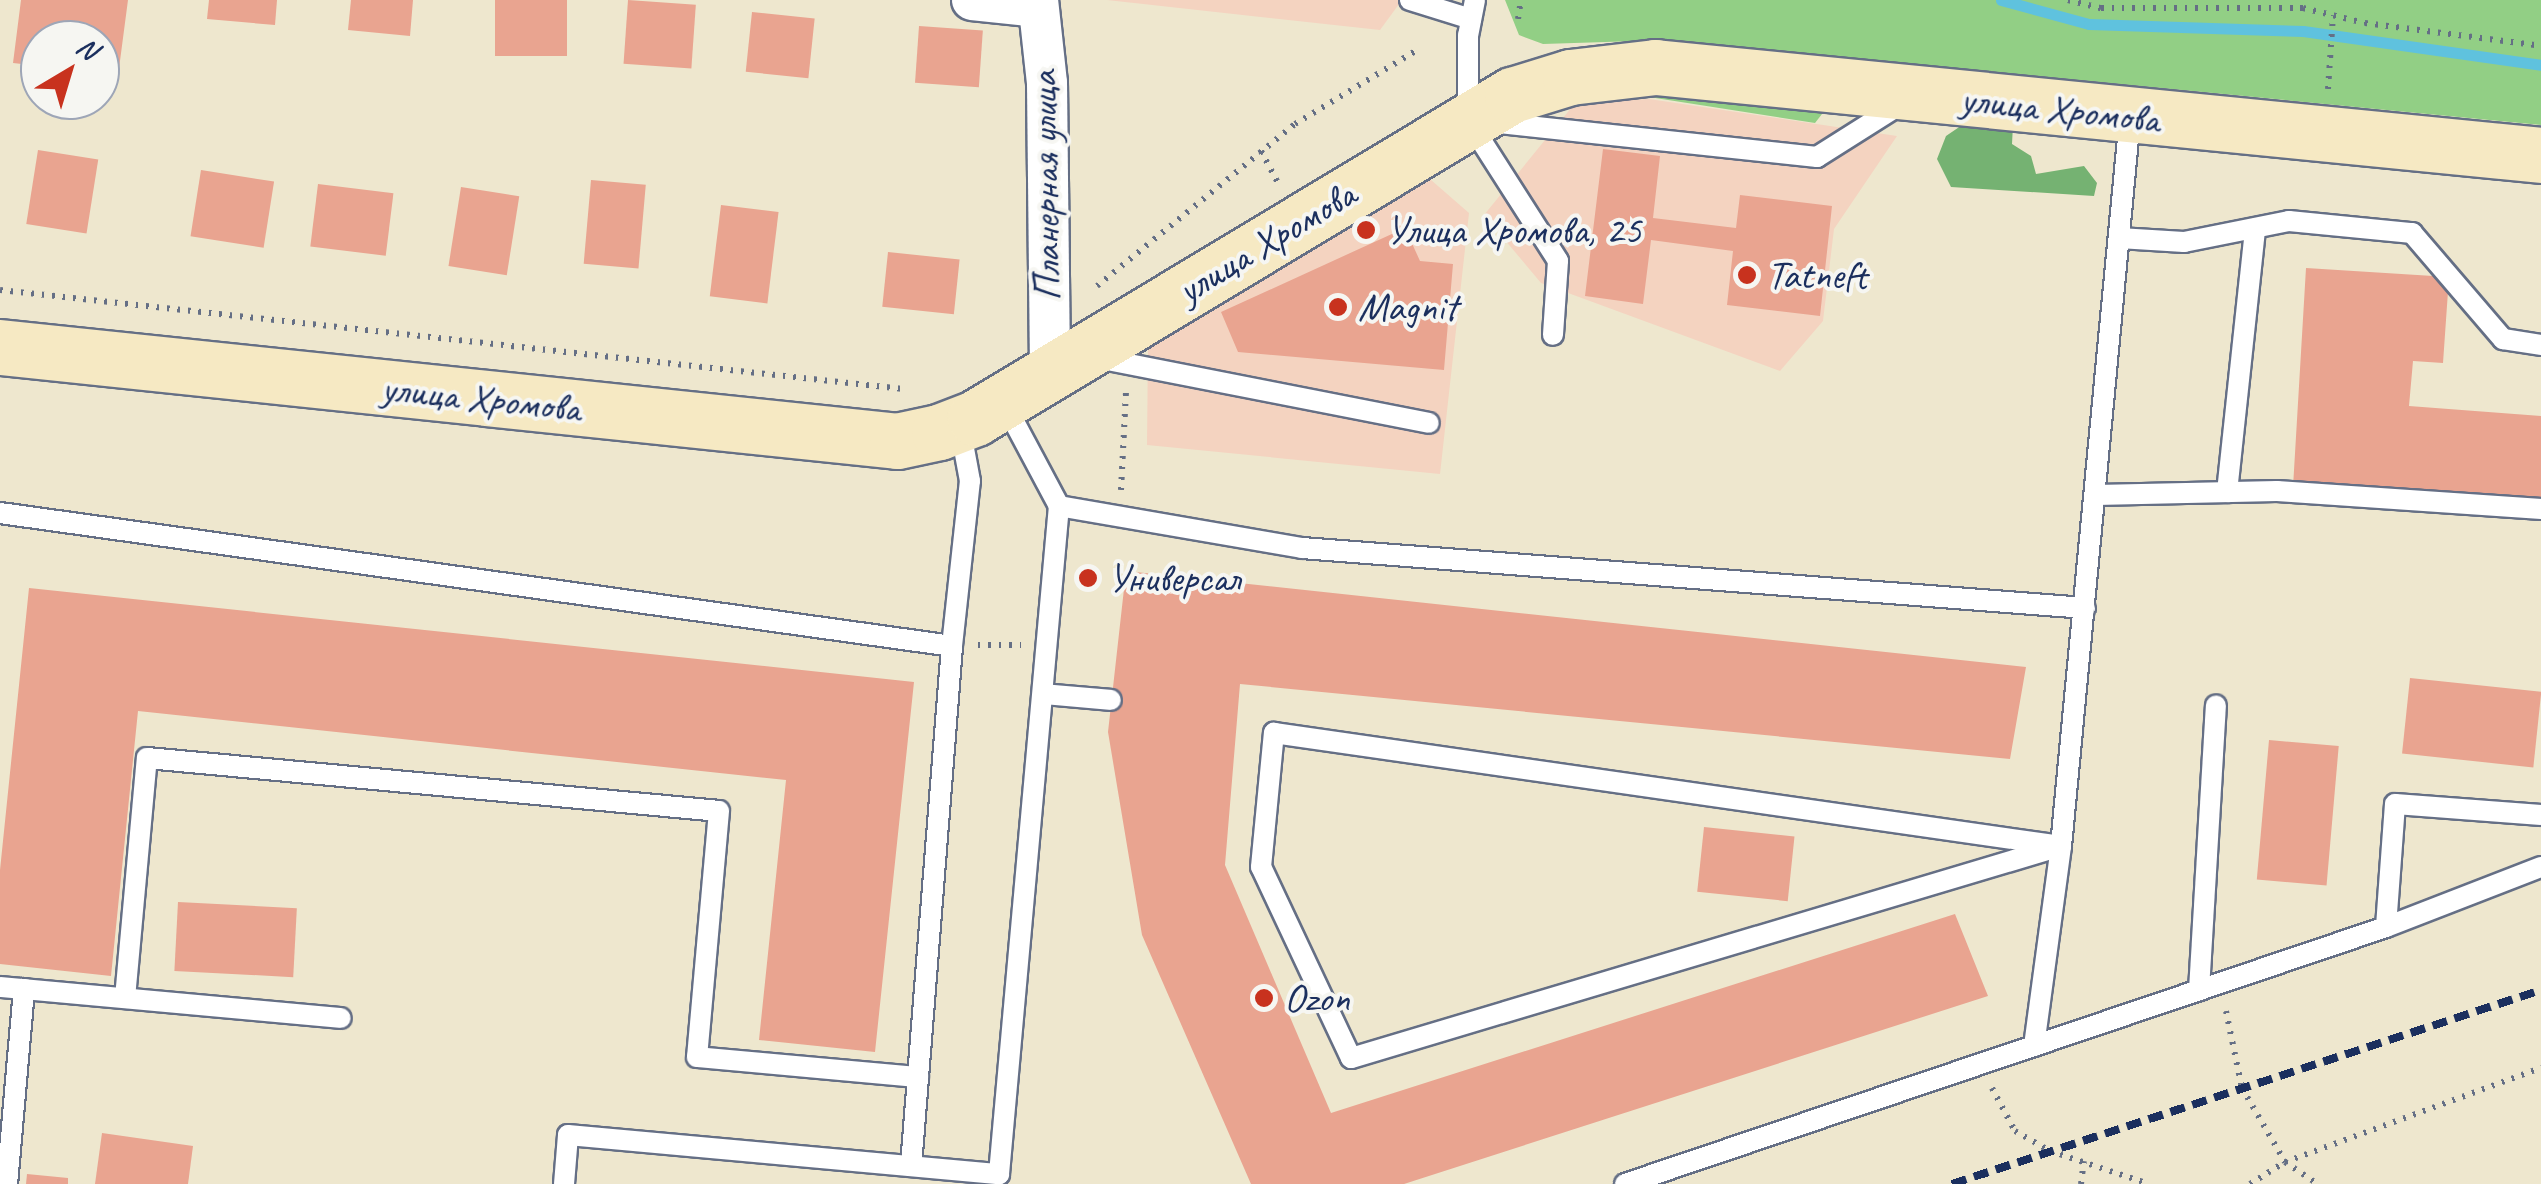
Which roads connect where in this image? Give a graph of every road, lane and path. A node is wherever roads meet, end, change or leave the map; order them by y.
1 (972, 0) edge
2 (1410, 0) edge
3 (1521, 0) edge
4 (2068, 0) edge
5 (1038, 4) edge
6 (1473, 10) edge
7 (2333, 15) junction
8 (1518, 18) dead end
9 (2541, 46) edge
10 (1417, 50) dead end
11 (1917, 94) junction
12 (2327, 105) dead end
13 (2130, 117) junction
14 (1468, 120) junction
15 (1261, 151) junction
16 (2541, 154) edge
17 (1286, 198) dead end
18 (2255, 228) junction
19 (2119, 238) junction
20 (0, 290) edge
21 (1553, 335) dead end
22 (2541, 344) edge
23 (0, 347) edge
24 (1059, 352) junction
25 (961, 406) junction
26 (1429, 423) dead end
27 (2227, 492) junction
28 (2096, 495) junction
29 (1059, 506) junction
30 (2541, 509) edge
31 (0, 512) edge
32 (2085, 608) junction
33 (1047, 644) junction
34 (952, 646) junction
35 (1043, 694) junction
36 (1112, 700) dead end
37 (2216, 706) dead end
38 (2541, 815) edge
39 (2062, 846) junction
40 (2541, 867) edge
41 (2386, 927) junction
42 (2220, 983) junction
43 (0, 986) edge
44 (24, 989) junction
45 (2199, 990) junction
46 (125, 998) junction
47 (342, 1018) dead end
48 (2034, 1046) junction
49 (1979, 1064) junction
50 (2541, 1068) edge
51 (918, 1077) junction
52 (2084, 1160) junction
53 (2285, 1162) junction
54 (911, 1166) junction
55 (1008, 1179) edge
56 (6, 1184) edge
57 (564, 1184) edge
58 (1625, 1184) edge
59 (2081, 1184) edge
60 (2148, 1184) edge
61 (2250, 1184) edge
62 (2318, 1184) edge

1 - 5 street
2 - 6 lane
3 - 8 path
4 - 7 path
5 - 24 street, Планерная улица
6 - 14 lane
7 - 9 path
7 - 12 path
10 - 15 path
11 - 13 main road, улица Хромова
11 - 14 main road, улица Хромова
11 - 14 lane
13 - 16 main road, улица Хромова
13 - 19 lane
14 - 21 lane
14 - 24 main road, улица Хромова
15 - 17 path
15 - 24 path
18 - 19 lane
18 - 22 lane
18 - 27 lane
19 - 28 lane
20 - 25 path
23 - 25 main road, улица Хромова
24 - 25 main road, улица Хромова
24 - 26 lane
25 - 29 lane
25 - 34 lane
27 - 28 lane
27 - 30 lane
28 - 32 lane
29 - 32 lane
29 - 33 lane
31 - 34 lane
32 - 39 lane
33 - 34 path
33 - 35 lane
34 - 51 lane
35 - 36 lane
35 - 55 lane
37 - 45 lane
38 - 41 lane
39 - 39 lane
39 - 48 lane
40 - 41 lane
41 - 42 lane
42 - 45 lane
42 - 53 path
43 - 44 lane
44 - 46 lane
44 - 56 lane
45 - 48 lane
46 - 47 lane
46 - 51 lane
48 - 49 lane
49 - 52 path
49 - 58 lane
50 - 53 path
51 - 54 lane
52 - 59 path
52 - 60 path
53 - 61 path
53 - 62 path
54 - 55 lane
54 - 57 lane

